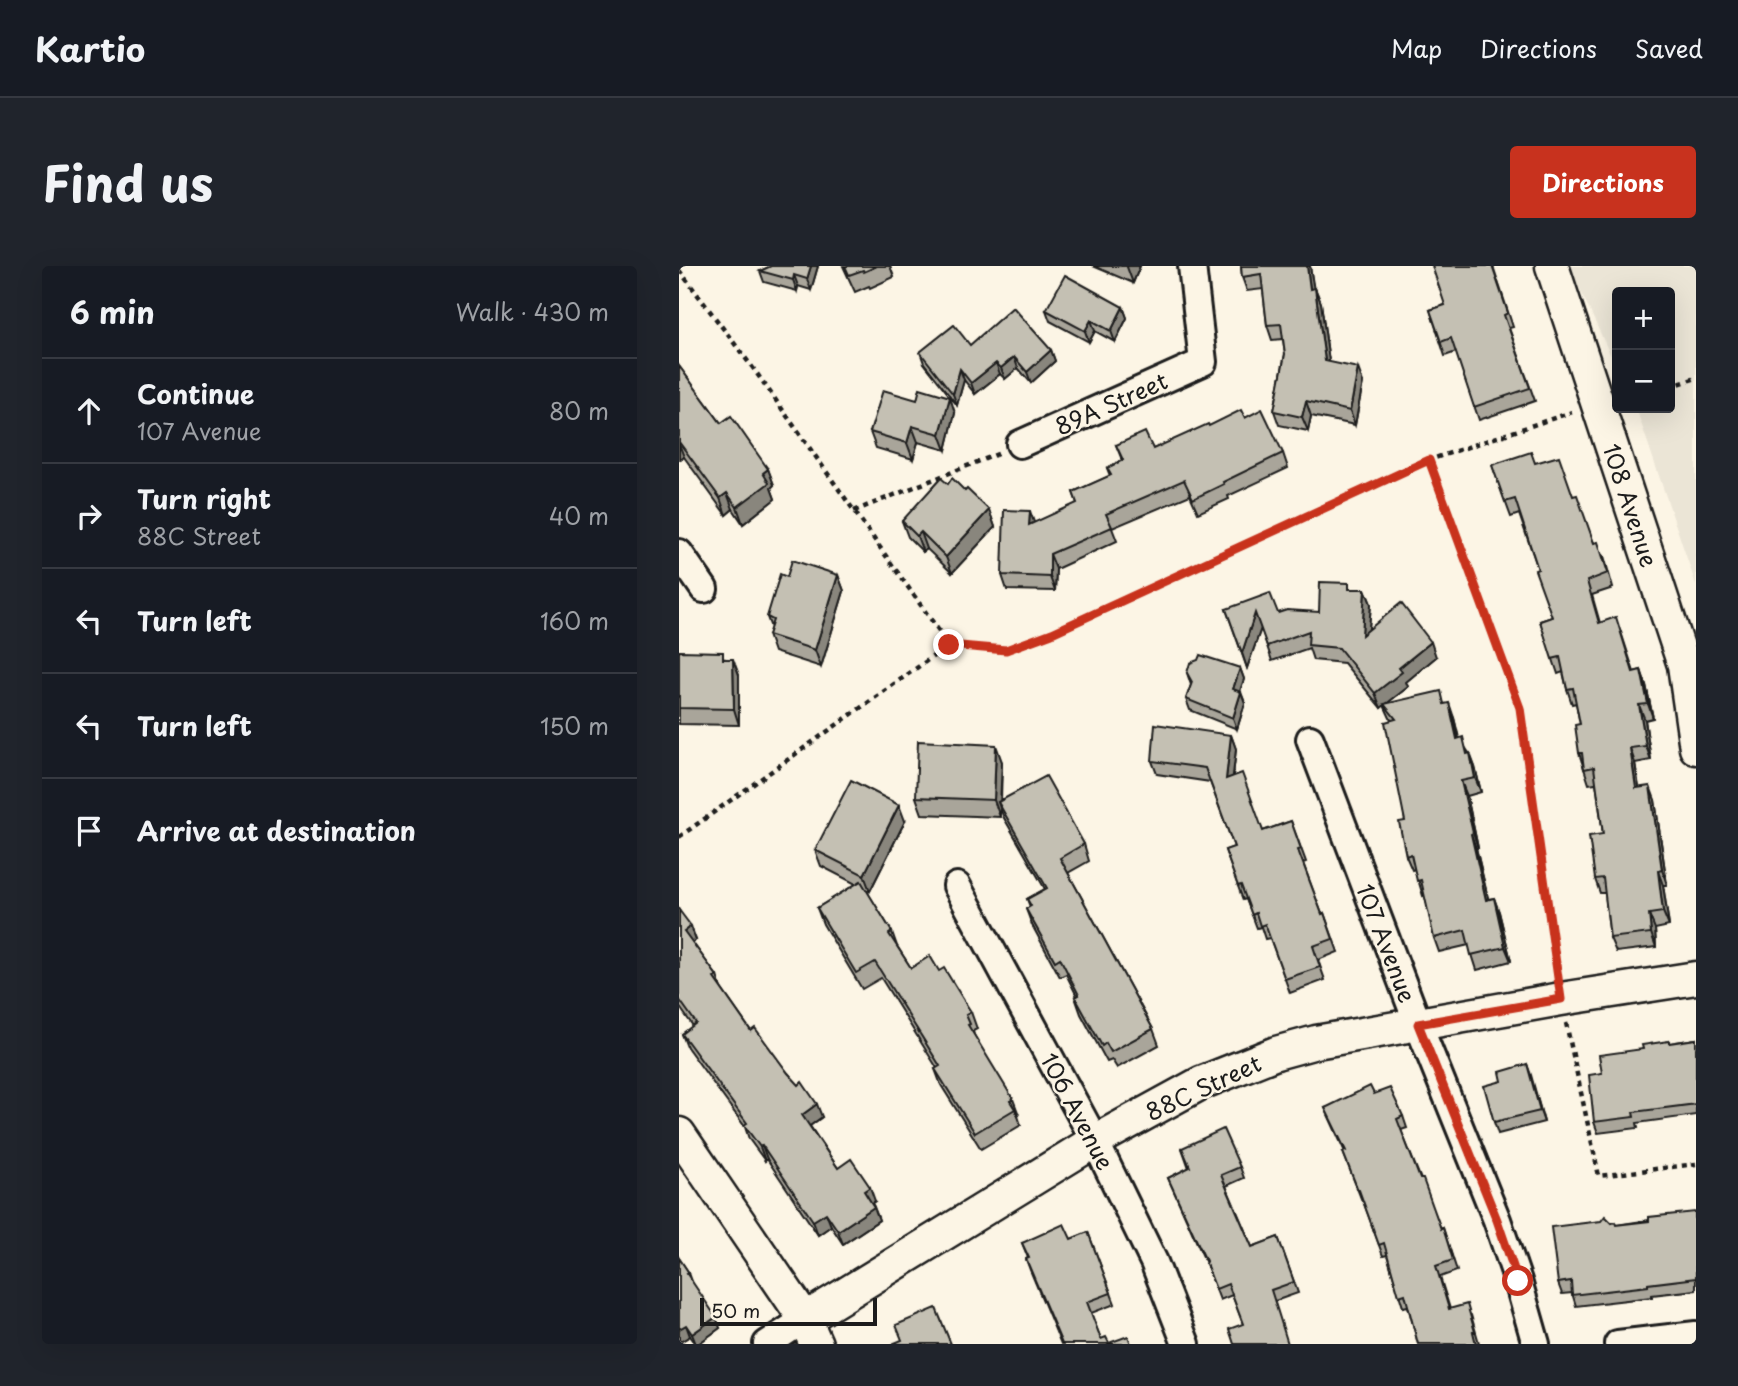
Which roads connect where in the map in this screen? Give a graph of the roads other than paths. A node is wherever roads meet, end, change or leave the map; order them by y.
1 (1192, 266) edge
2 (1552, 266) edge
3 (1020, 444) road end
4 (679, 554) edge
5 (704, 589) dead end
6 (1310, 739) dead end
7 (1696, 748) edge
8 (957, 886) dead end
9 (1696, 978) edge
10 (1418, 1024) junction
11 (679, 1134) edge
12 (1095, 1141) junction
13 (811, 1331) edge
14 (1696, 1335) edge
15 (767, 1344) edge
16 (1186, 1344) edge
17 (1536, 1344) edge
18 (1618, 1344) edge

1 - 3 street, 89A Street
2 - 7 street, 108 Avenue
4 - 5 street
6 - 10 street, 107 Avenue
8 - 12 street, 106 Avenue
9 - 10 street, 88C Street
10 - 12 street, 88C Street
10 - 17 street, 107 Avenue
11 - 13 street
12 - 13 street, 88C Street
12 - 16 street, 106 Avenue
13 - 15 street, 88C Street
14 - 18 street

